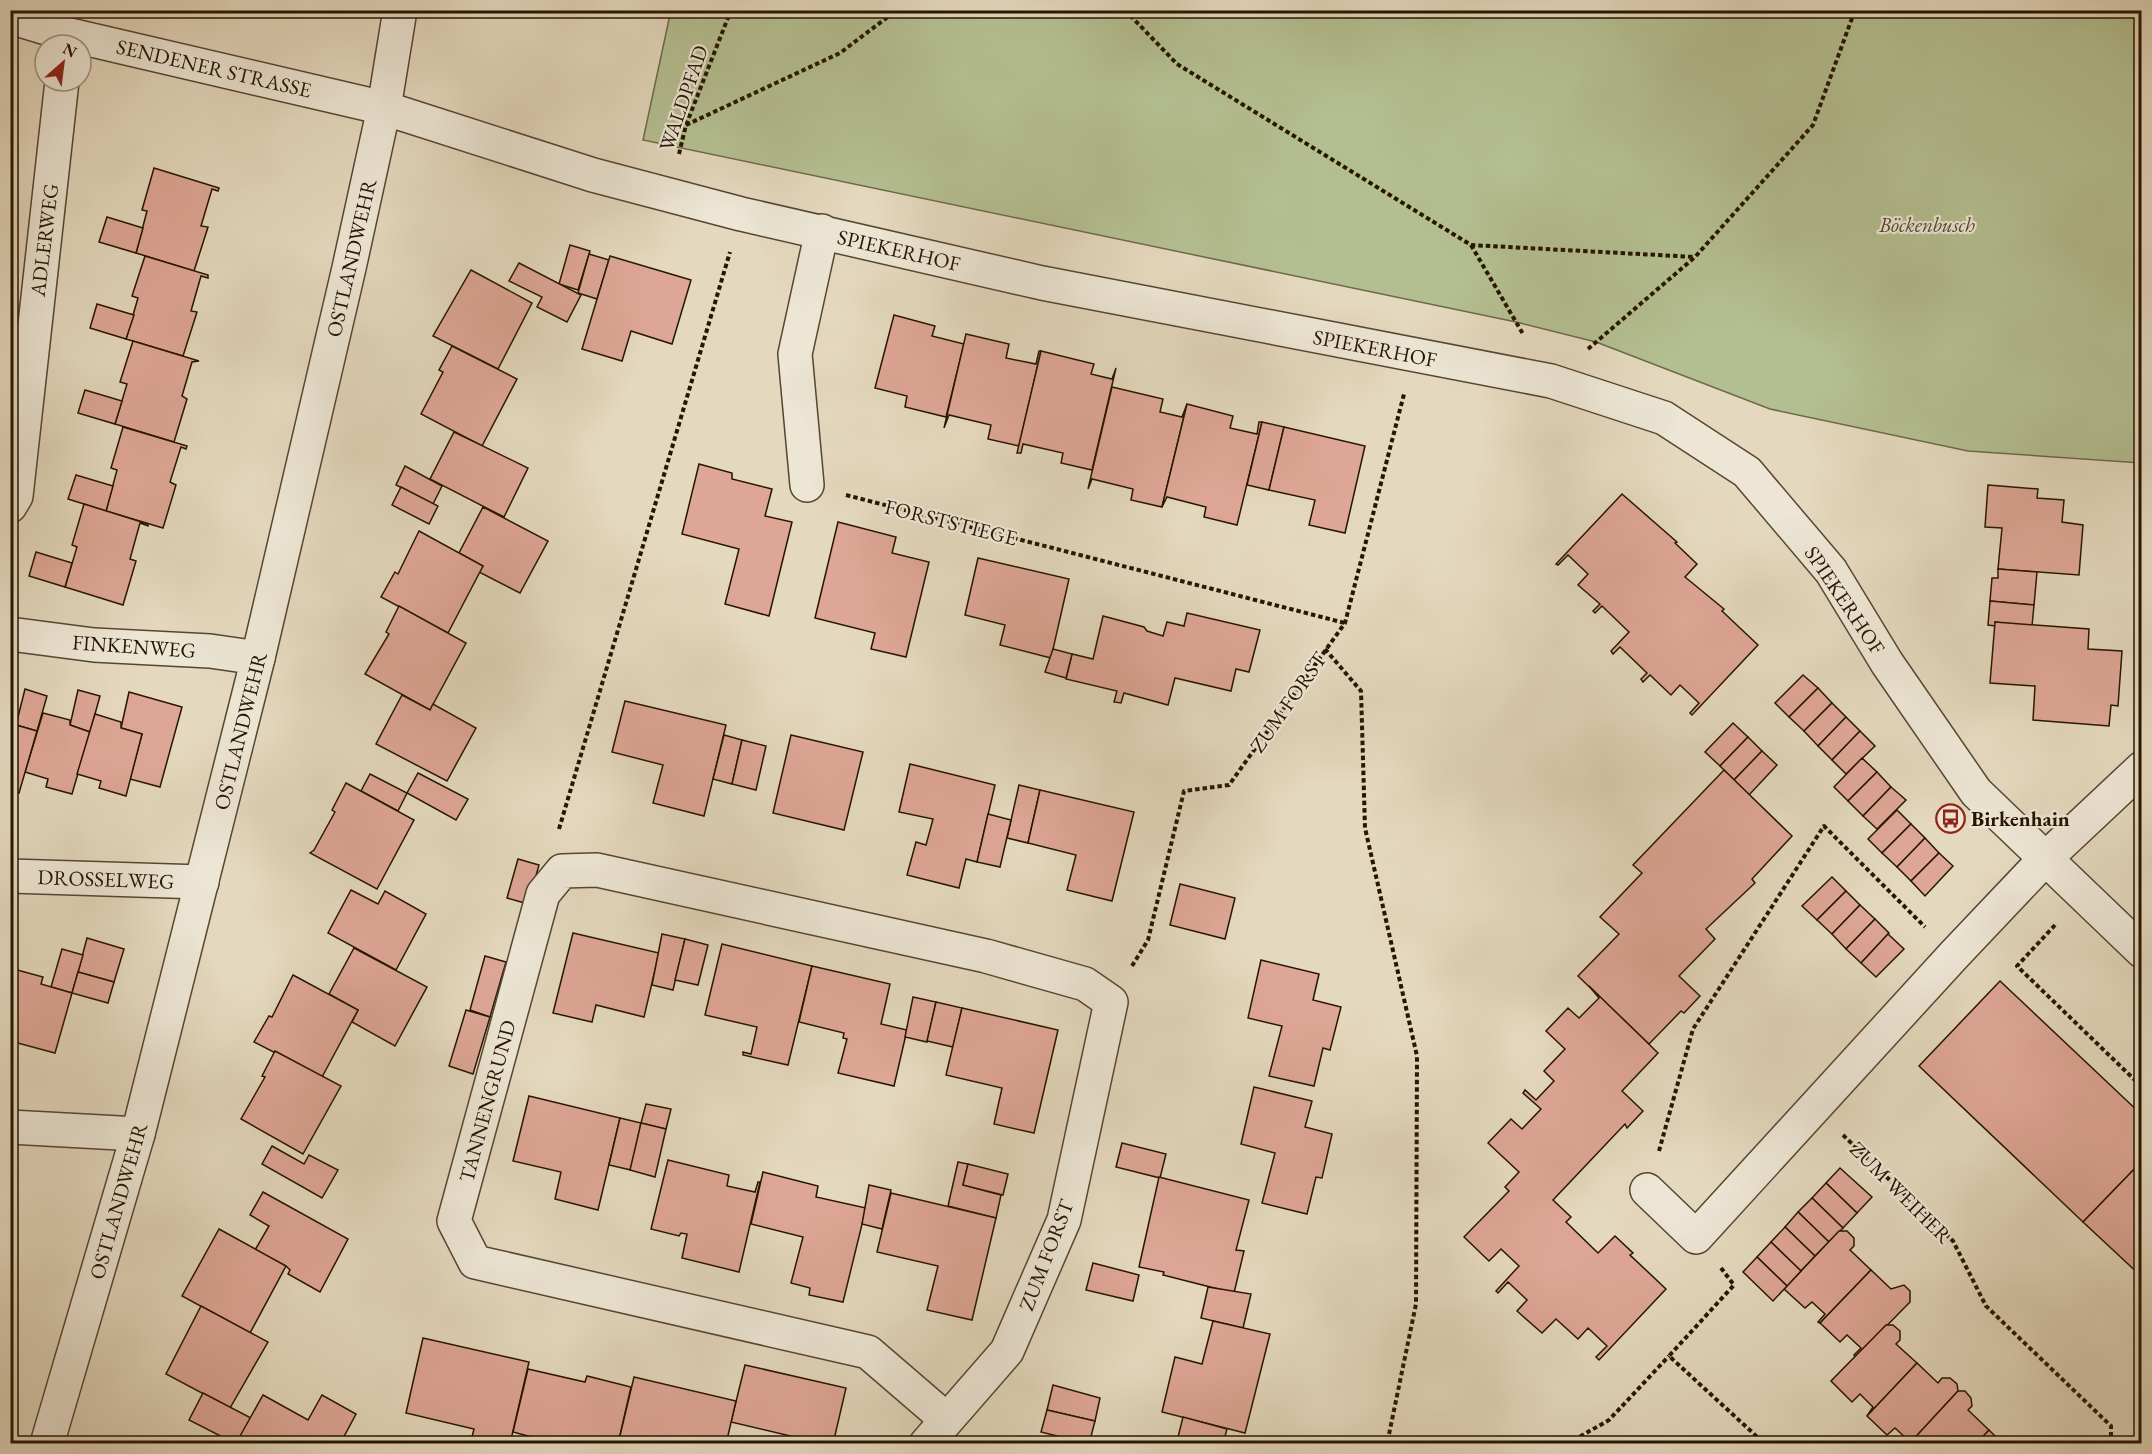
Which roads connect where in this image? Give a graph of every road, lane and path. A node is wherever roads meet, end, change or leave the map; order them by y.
1 (400, 10) edge
2 (731, 10) edge
3 (897, 10) edge
4 (1125, 10) edge
5 (1855, 10) edge
6 (10, 17) edge
7 (50, 33) edge
8 (93, 45) edge
9 (60, 93) edge
10 (384, 108) junction
11 (686, 125) junction
12 (669, 196) junction
13 (741, 214) junction
14 (822, 231) junction
15 (1471, 245) junction
16 (1695, 257) junction
17 (1414, 356) junction
18 (19, 373) edge
19 (1551, 381) junction
20 (807, 485) joint
21 (10, 506) edge
22 (1345, 623) junction
23 (10, 634) edge
24 (1325, 649) junction
25 (258, 658) junction
26 (2142, 768) edge
27 (2044, 860) junction
28 (562, 871) junction
29 (10, 876) edge
30 (202, 882) junction
31 (2082, 896) junction
32 (2142, 951) edge
33 (1953, 955) junction
34 (1111, 1002) junction
35 (2142, 1087) edge
36 (1815, 1109) junction
37 (10, 1127) edge
38 (138, 1134) junction
39 (1647, 1190) joint
40 (1696, 1237) junction
41 (1669, 1356) junction
42 (936, 1432) edge
43 (47, 1443) edge
44 (1387, 1443) edge
45 (1568, 1443) edge
46 (1765, 1443) edge
47 (2111, 1443) edge

1 - 10 street, OSTLANDWEHR
2 - 11 path, WALDPFAD
3 - 11 path
4 - 15 path
5 - 16 path
6 - 7 street, SENDENER STRASSE
8 - 10 street, SENDENER STRASSE
9 - 18 street, ADLERWEG
10 - 12 street, SPIEKERHOF
10 - 25 street, OSTLANDWEHR
11 - 12 path, WALDPFAD
12 - 13 street, SPIEKERHOF
13 - 14 street, SPIEKERHOF
13 - 28 path
14 - 17 street, SPIEKERHOF
14 - 20 street
15 - 16 path
15 - 19 path
16 - 19 path
17 - 19 street, SPIEKERHOF
17 - 22 path, ZUM FORST
18 - 21 street, ADLERWEG
19 - 27 street, SPIEKERHOF
20 - 22 path, FORSTSTIEGE
22 - 24 path, ZUM FORST
23 - 25 street, FINKENWEG
24 - 34 path, ZUM FORST
24 - 44 path
25 - 30 street, OSTLANDWEHR
26 - 27 street
27 - 31 street, SPIEKERHOF
27 - 33 street
28 - 34 street
28 - 42 street, TANNENGRUND
29 - 30 street, DROSSELWEG
30 - 38 street, OSTLANDWEHR
31 - 32 street, SPIEKERHOF
31 - 35 path
33 - 36 street
33 - 39 path
34 - 42 street, ZUM FORST
36 - 40 street
36 - 47 path, ZUM WEIHER
37 - 38 street
38 - 43 street, OSTLANDWEHR
39 - 40 street
40 - 41 path
41 - 45 path
41 - 46 path

